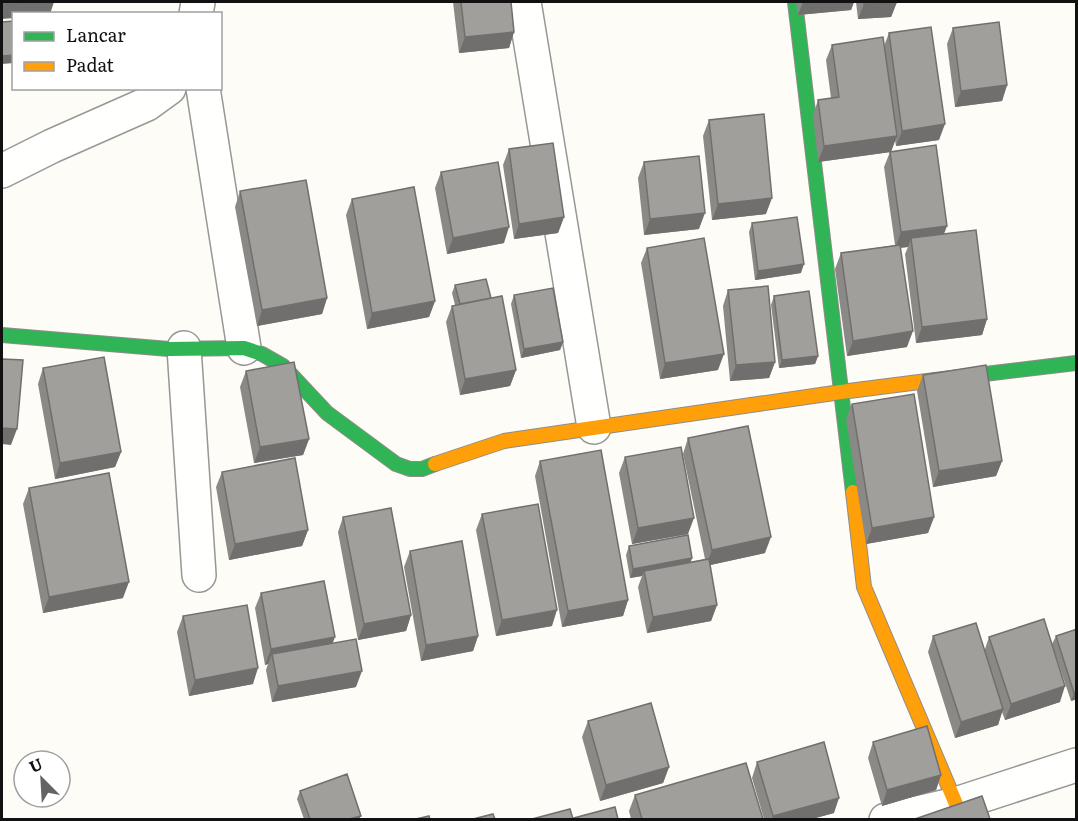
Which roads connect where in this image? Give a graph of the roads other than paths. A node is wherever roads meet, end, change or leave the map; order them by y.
1 (524, 2) edge
2 (795, 2) edge
3 (166, 90) edge
4 (204, 90) edge
5 (2, 171) edge
6 (2, 335) edge
7 (184, 348) junction
8 (244, 348) junction
9 (1077, 363) edge
10 (841, 393) junction
11 (594, 427) junction
12 (199, 575) dead end
13 (1077, 765) edge
14 (956, 804) junction
15 (886, 819) edge

1 - 11 street
2 - 10 street
3 - 5 street
4 - 8 street
6 - 7 street
7 - 8 street
7 - 12 street
8 - 11 street
9 - 10 street
10 - 11 street
10 - 14 street
13 - 14 street
14 - 15 street

